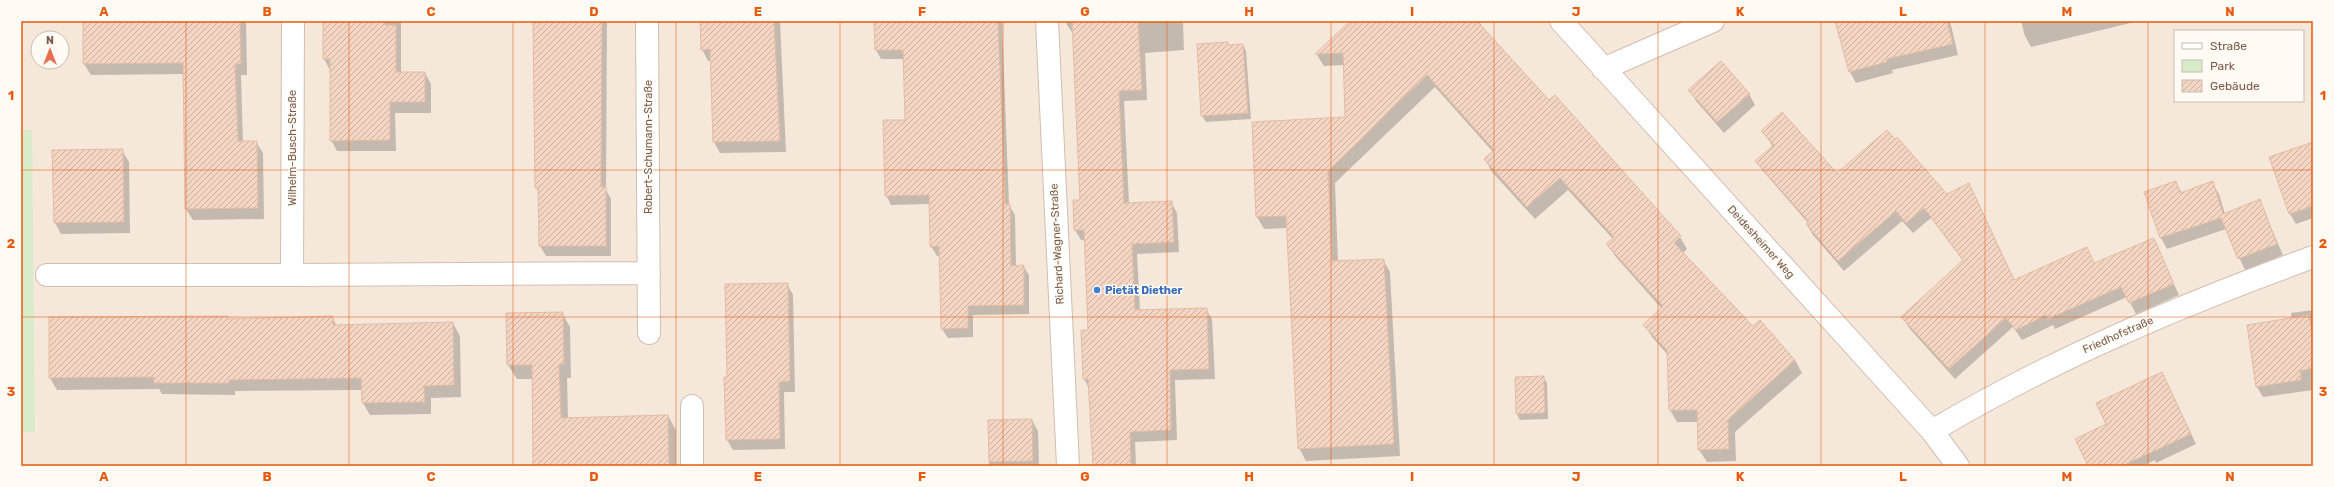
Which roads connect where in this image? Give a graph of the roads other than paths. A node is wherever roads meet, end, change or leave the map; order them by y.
1 (293, 21) edge
2 (647, 21) edge
3 (1047, 21) edge
4 (1561, 21) edge
5 (1713, 21) edge
6 (1603, 69) junction
7 (2313, 257) edge
8 (649, 272) junction
9 (47, 275) dead end
10 (292, 275) junction
11 (649, 333) dead end
12 (692, 406) dead end
13 (1932, 431) junction
14 (692, 466) edge
15 (1068, 466) edge
16 (1958, 466) edge

1 - 10 street, Wilhelm-Busch-Straße
2 - 8 street, Robert-Schumann-Straße
3 - 15 street, Richard-Wagner-Straße
4 - 6 street, Deidesheimer Weg
5 - 6 street
6 - 13 street, Deidesheimer Weg
7 - 13 street, Friedhofstraße
8 - 10 street
8 - 11 street, Robert-Schumann-Straße
9 - 10 street
12 - 14 street
13 - 16 street, Deidesheimer Weg

